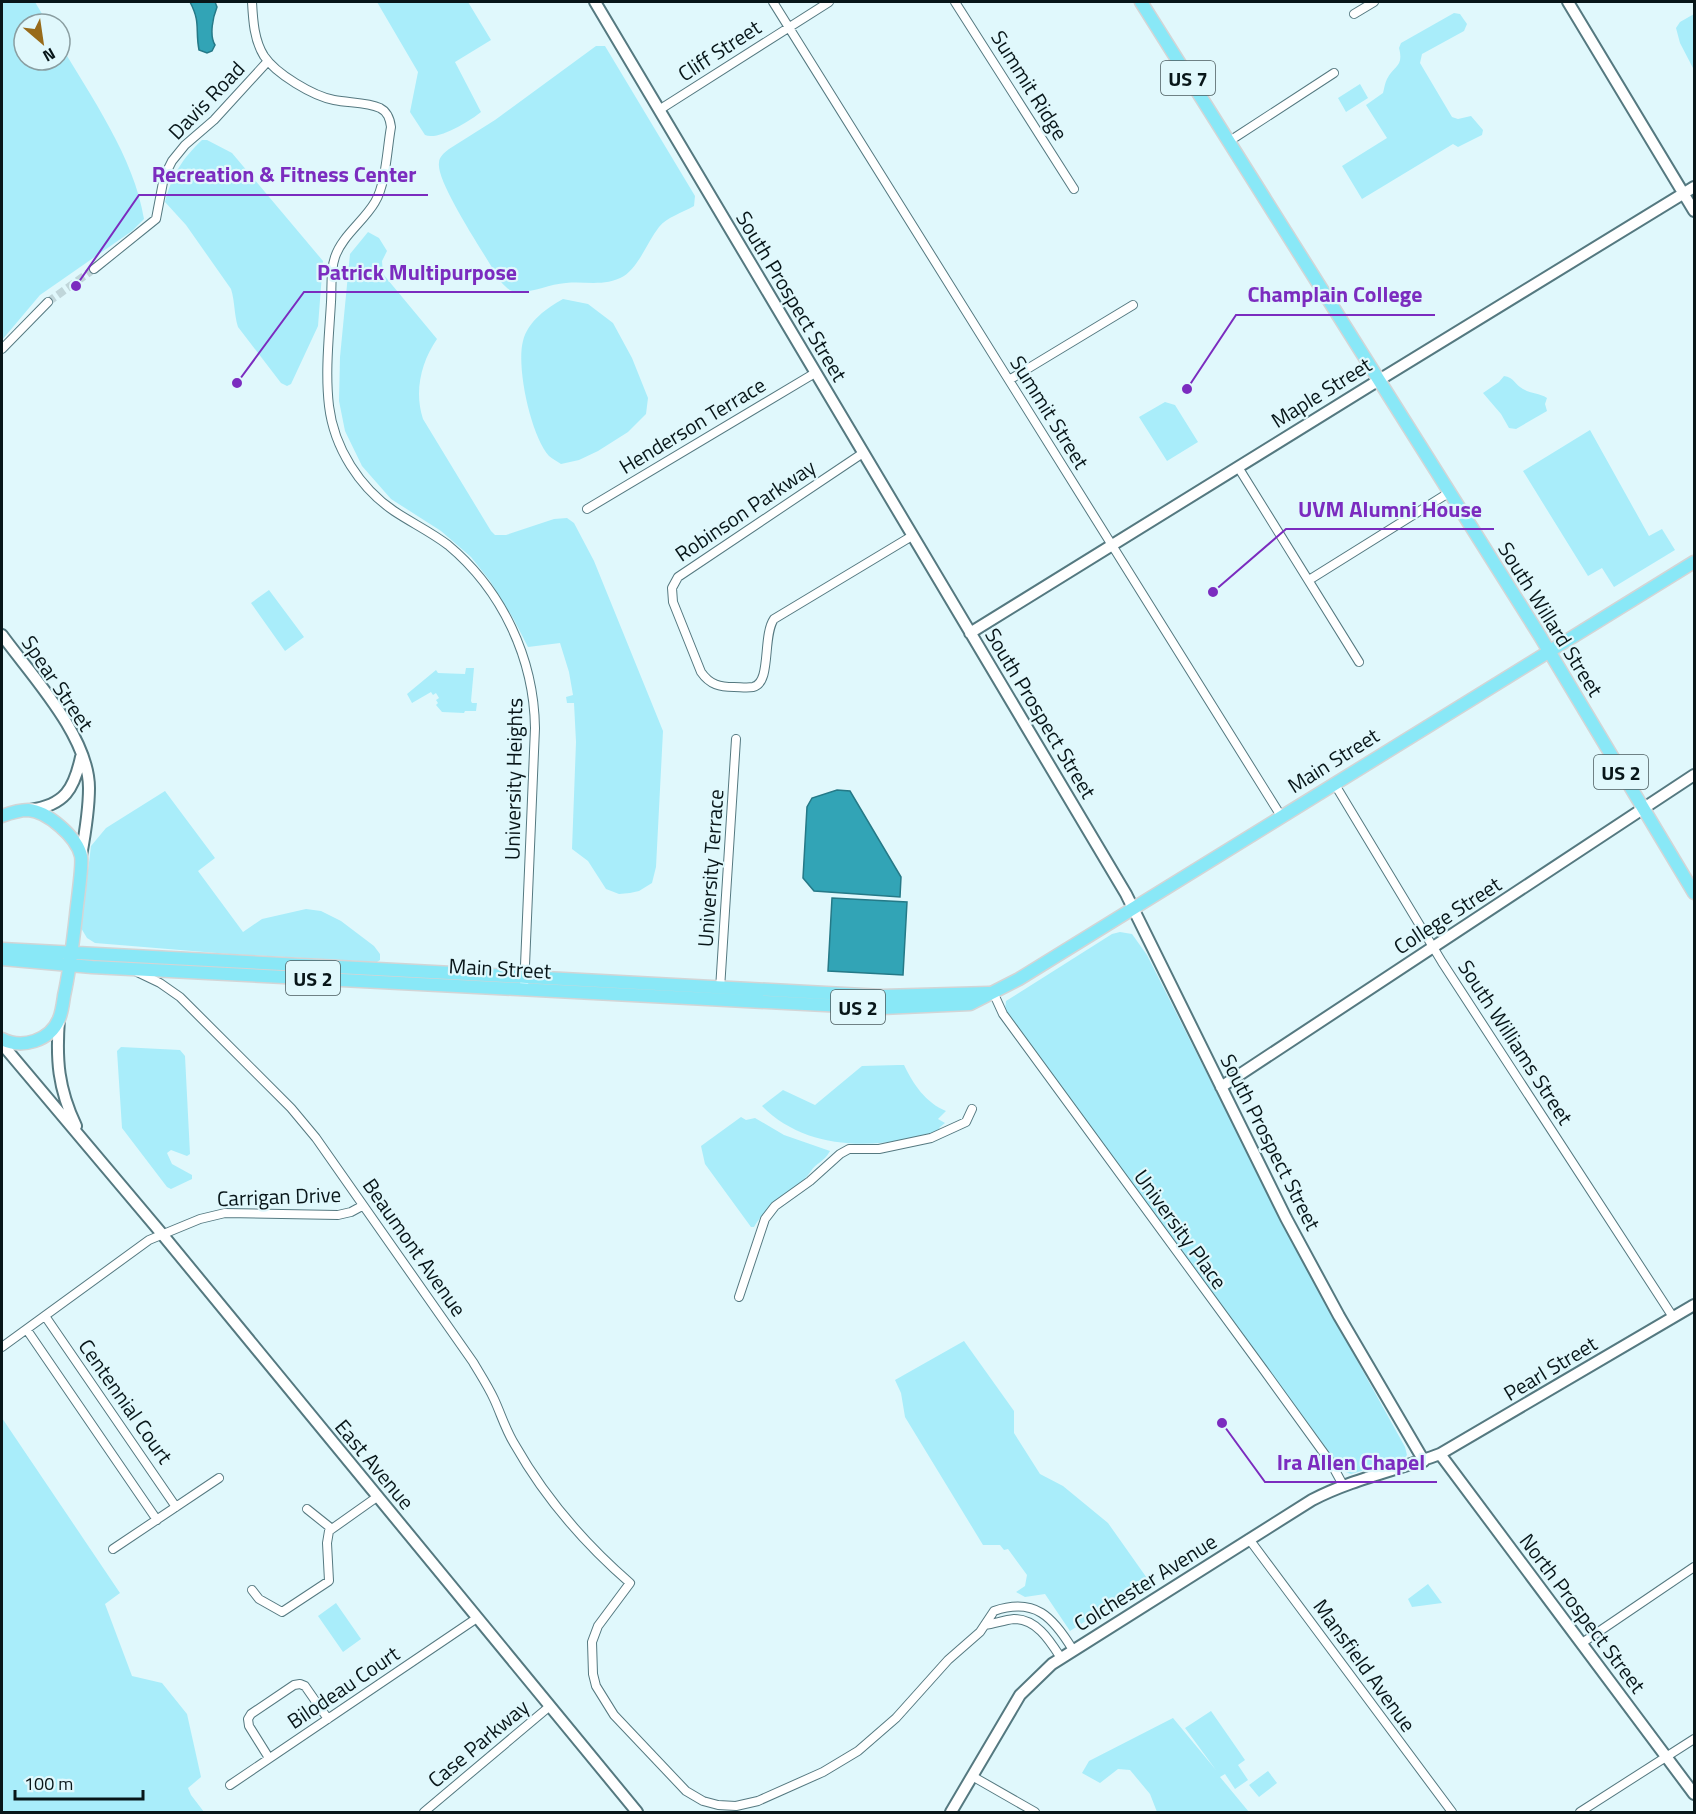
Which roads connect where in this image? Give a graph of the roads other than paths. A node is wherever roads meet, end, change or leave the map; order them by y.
1 (252, 2) edge
2 (594, 2) edge
3 (773, 2) edge
4 (829, 2) edge
5 (955, 2) edge
6 (1141, 2) edge
7 (1374, 2) edge
8 (1569, 2) edge
9 (1354, 14) dead end
10 (789, 27) junction
11 (268, 61) junction
12 (1334, 73) dead end
13 (659, 110) junction
14 (1228, 142) junction
15 (1695, 188) edge
16 (1074, 189) dead end
17 (1684, 194) junction
18 (1695, 211) edge
19 (94, 269) tunnel mouth
20 (48, 302) tunnel mouth
21 (1133, 305) dead end
22 (2, 349) edge
23 (815, 373) junction
24 (1009, 380) junction
25 (1378, 380) junction
26 (863, 453) junction
27 (1238, 467) junction
28 (1450, 492) junction
29 (587, 509) dead end
30 (912, 536) junction
31 (1113, 544) junction
32 (1695, 562) edge
33 (1309, 580) junction
34 (970, 633) junction
35 (2, 635) edge
36 (1549, 651) junction
37 (1359, 662) dead end
38 (736, 739) dead end
39 (81, 753) junction
40 (1695, 775) edge
41 (1334, 783) junction
42 (1643, 809) junction
43 (30, 810) junction
44 (2, 816) edge
45 (1281, 816) junction
46 (81, 856) junction
47 (1695, 893) edge
48 (1133, 908) junction
49 (1433, 948) junction
50 (2, 949) edge
51 (2, 959) edge
52 (71, 959) junction
53 (129, 968) junction
54 (524, 984) junction
55 (993, 992) junction
56 (720, 994) junction
57 (59, 1019) junction
58 (2, 1039) edge
59 (2, 1044) edge
60 (1221, 1087) junction
61 (972, 1108) dead end
62 (82, 1139) junction
63 (362, 1206) junction
64 (162, 1234) junction
65 (739, 1297) dead end
66 (1695, 1305) edge
67 (45, 1316) junction
68 (1672, 1317) junction
69 (27, 1330) junction
70 (2, 1347) edge
71 (1440, 1454) junction
72 (1424, 1461) junction
73 (219, 1478) dead end
74 (1343, 1485) junction
75 (377, 1497) junction
76 (176, 1507) junction
77 (308, 1509) dead end
78 (157, 1520) junction
79 (332, 1529) junction
80 (1249, 1539) junction
81 (113, 1549) dead end
82 (1695, 1567) edge
83 (252, 1590) dead end
84 (477, 1618) junction
85 (985, 1625) junction
86 (1582, 1643) junction
87 (1074, 1650) junction
88 (1061, 1658) junction
89 (550, 1706) junction
90 (328, 1719) junction
91 (1695, 1739) edge
92 (1666, 1756) junction
93 (269, 1758) junction
94 (972, 1776) junction
95 (230, 1785) dead end
96 (1695, 1794) edge
97 (430, 1811) edge
98 (638, 1812) edge
99 (951, 1812) edge
100 (1035, 1812) edge
101 (1452, 1812) edge
102 (1580, 1812) edge

1 - 11 street, Davis Road
2 - 13 street, South Prospect Street
3 - 10 street, Summit Street
4 - 10 street, Cliff Street
5 - 16 street, Summit Ridge
6 - 14 main road, South Willard Street / US 7
7 - 9 street
8 - 17 street
10 - 13 street, Cliff Street
10 - 24 street, Summit Street
11 - 19 street, Davis Road
11 - 54 street, University Heights
12 - 14 street
13 - 23 street, South Prospect Street
14 - 25 main road, South Willard Street / US 7
15 - 17 street, Maple Street
17 - 18 street
17 - 25 street, Maple Street
20 - 22 street
21 - 24 street
23 - 26 street, South Prospect Street
23 - 29 street, Henderson Terrace
24 - 31 street, Summit Street
25 - 27 street, Maple Street
25 - 28 main road, South Willard Street / US 7
26 - 30 street, South Prospect Street
26 - 30 street, Robinson Parkway
27 - 31 street, Maple Street
27 - 33 street
28 - 33 street
28 - 36 main road, South Willard Street / US 7
30 - 34 street, South Prospect Street
31 - 34 street, Maple Street
31 - 45 street, Summit Street
32 - 36 main road, Main Street
33 - 37 street
34 - 48 street, South Prospect Street
35 - 39 street, Spear Street
36 - 41 main road, Main Street / US 2
36 - 42 main road, South Willard Street / US 2
38 - 56 street, University Terrace
39 - 43 street, Spear Street
39 - 46 street, Spear Street
40 - 42 street, College Street
41 - 45 main road, Main Street / US 2
41 - 49 street, South Williams Street
42 - 47 main road, South Willard Street / US 2
42 - 49 street, College Street
43 - 44 main road, Spear Street
43 - 46 main road
45 - 48 main road, Main Street / US 2
46 - 52 main road, Spear Street
48 - 55 main road, Main Street / US 2
48 - 60 street, South Prospect Street
49 - 60 street, College Street
49 - 68 street, South Williams Street
50 - 52 main road, Main Street / US 2
51 - 52 main road, Main Street / US 2
52 - 53 main road, Main Street / US 2
52 - 54 main road, Main Street / US 2
52 - 57 main road, East Avenue
53 - 54 main road, Main Street / US 2
53 - 63 street, Beaumont Avenue
54 - 56 main road, Main Street / US 2
55 - 56 main road, Main Street / US 2
55 - 74 street, University Place
57 - 58 main road
57 - 62 street, East Avenue
59 - 62 street, East Avenue
60 - 72 street, South Prospect Street
61 - 65 street
62 - 64 street, East Avenue
63 - 64 street, Carrigan Drive
63 - 85 street, Beaumont Avenue
64 - 67 street, Carrigan Drive
64 - 75 street, East Avenue
66 - 68 street, Pearl Street
67 - 69 street, Carrigan Drive
67 - 76 street, Centennial Court
68 - 71 street, Pearl Street
69 - 70 street, Carrigan Drive
69 - 78 street, Centennial Court
71 - 72 street, Pearl Street
71 - 86 street, North Prospect Street
72 - 74 street, Colchester Avenue
73 - 76 street
74 - 80 street, Colchester Avenue
75 - 79 street
75 - 84 street, East Avenue
76 - 78 street
77 - 79 street
78 - 81 street
79 - 83 street
80 - 87 street, Colchester Avenue
80 - 101 street, Mansfield Avenue
82 - 86 street
84 - 89 street, East Avenue
84 - 90 street, Bilodeau Court
85 - 87 street
85 - 88 street
86 - 92 street, North Prospect Street
87 - 88 street, Colchester Avenue
88 - 94 street, Colchester Avenue
89 - 97 street, Case Parkway
89 - 98 street, East Avenue
90 - 93 street, Bilodeau Court
90 - 93 street
91 - 92 street
92 - 96 street, North Prospect Street
92 - 102 street
93 - 95 street, Bilodeau Court
94 - 99 street, Colchester Avenue
94 - 100 street

